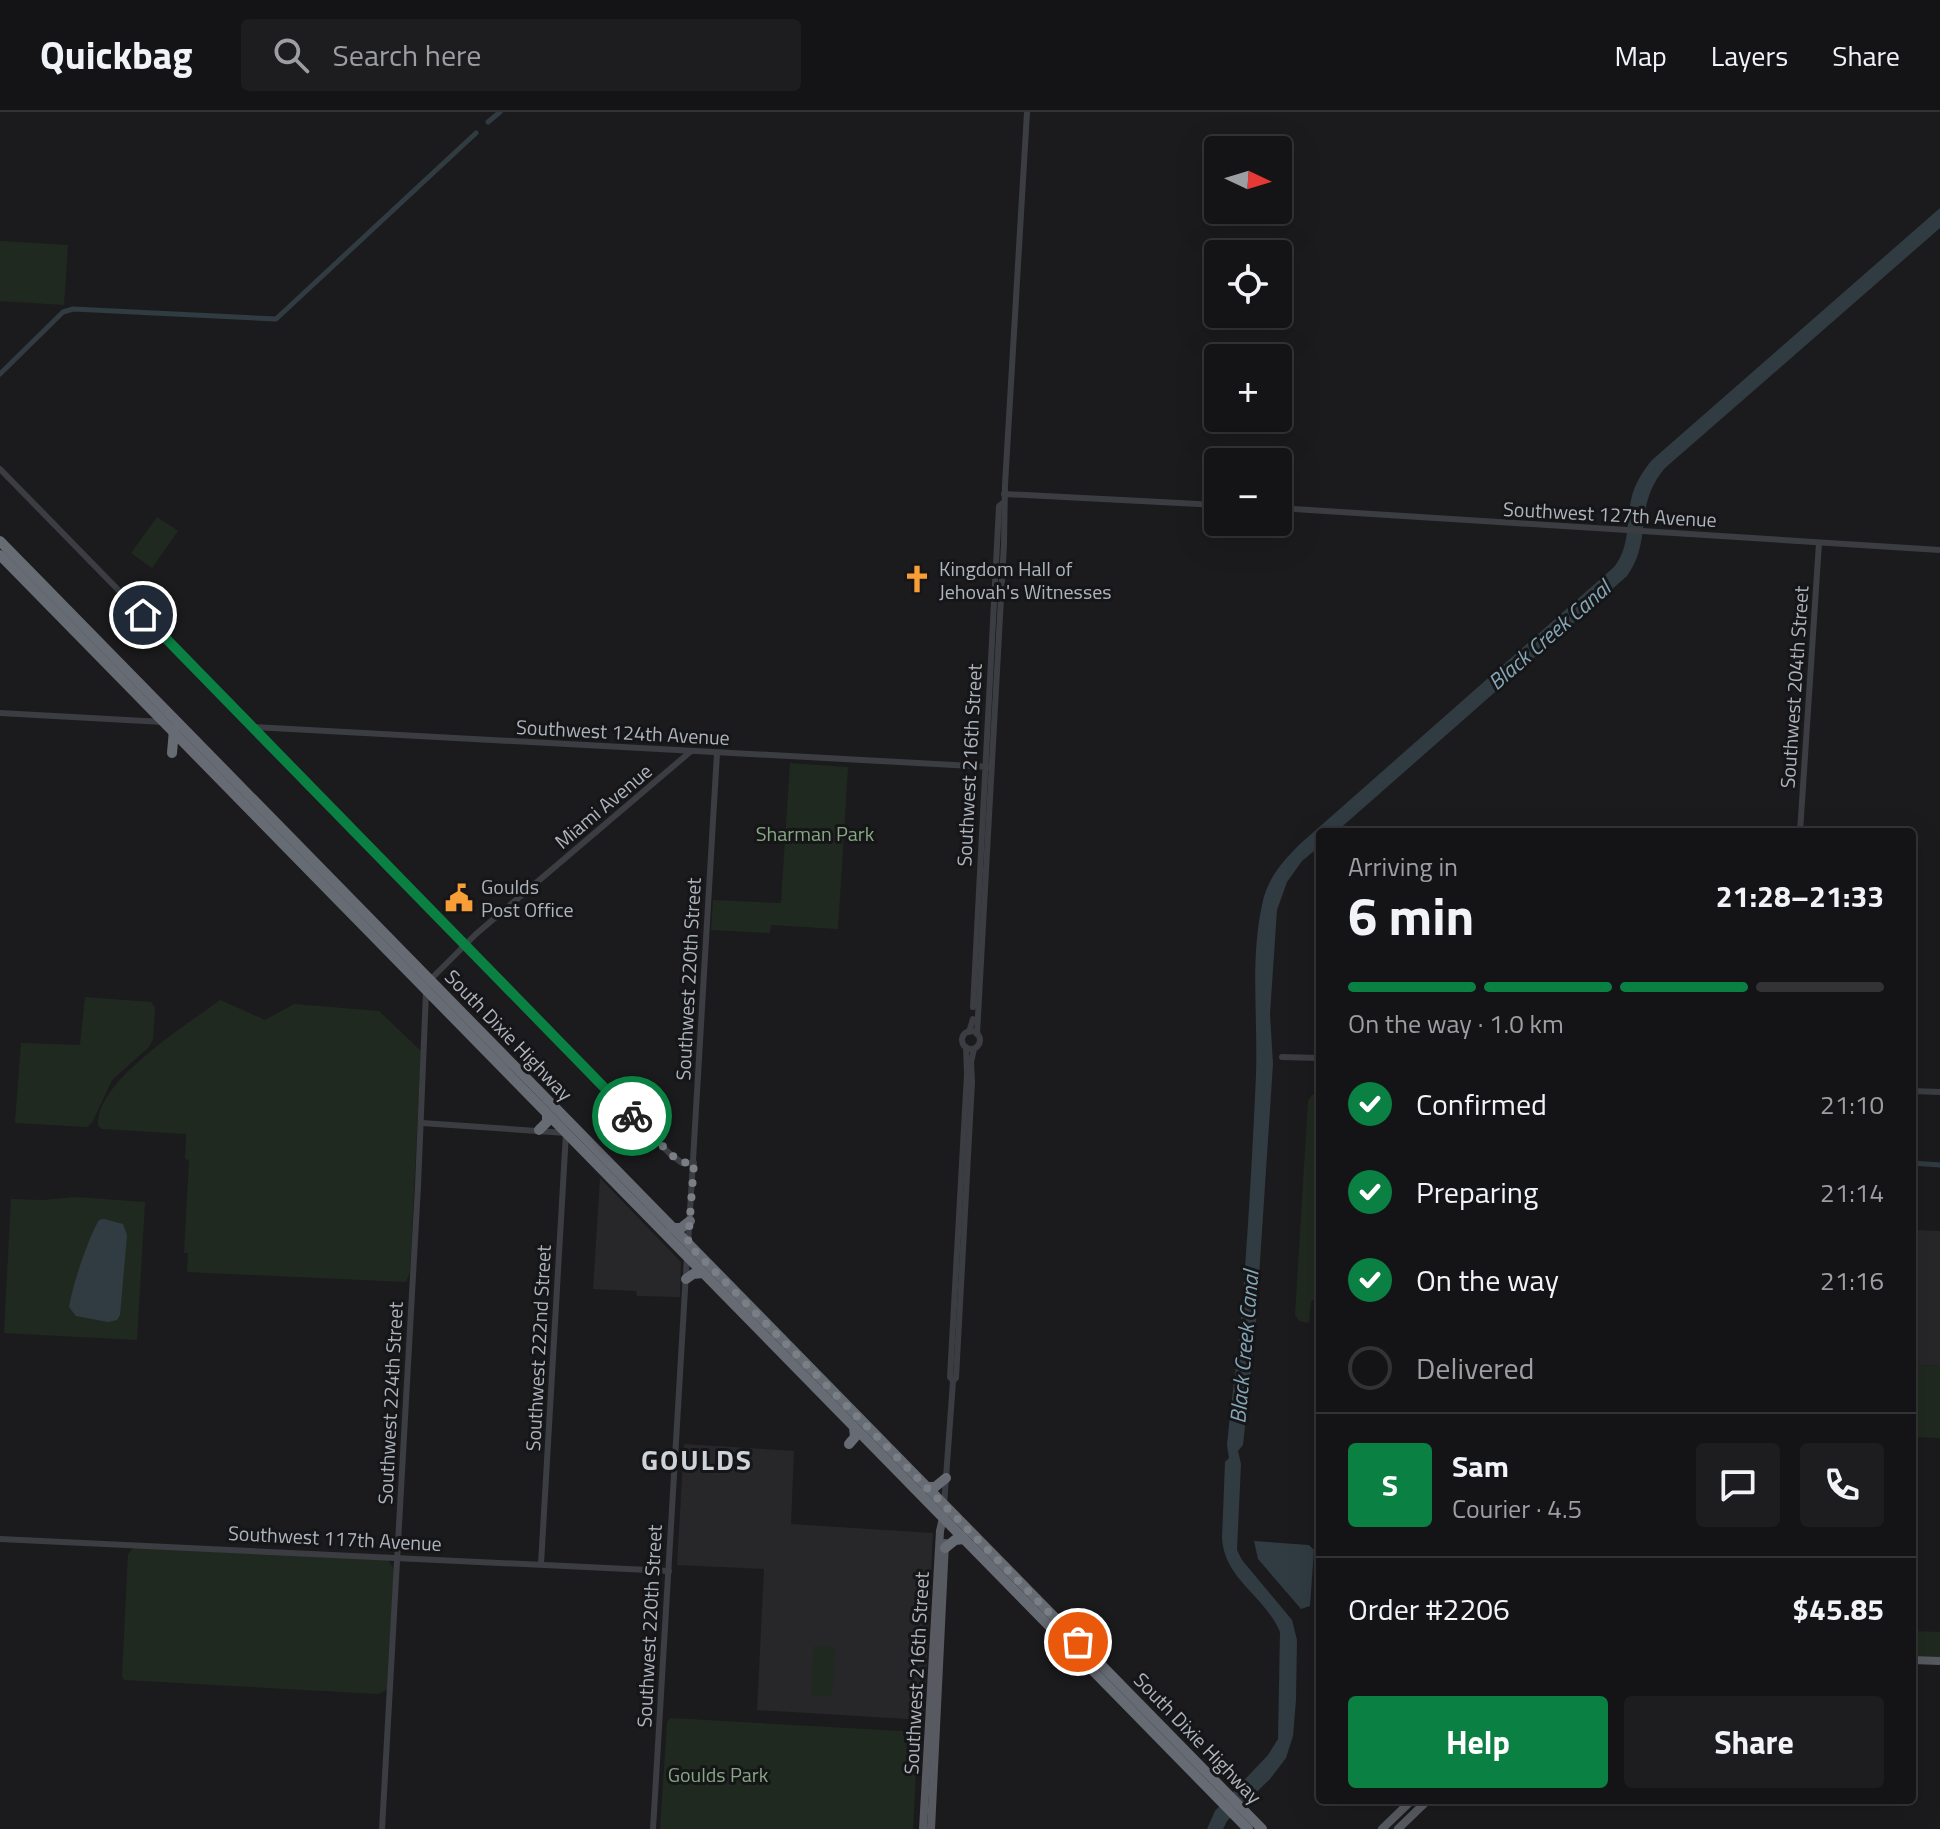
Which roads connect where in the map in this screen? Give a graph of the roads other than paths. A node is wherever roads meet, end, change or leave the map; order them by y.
1 (1027, 112) edge
2 (0, 469) edge
3 (1004, 498) junction
4 (1204, 505) edge
5 (1292, 509) edge
6 (0, 541) edge
7 (1819, 543) junction
8 (1940, 550) edge
9 (0, 555) edge
10 (0, 713) edge
11 (164, 717) junction
12 (174, 726) junction
13 (253, 727) junction
14 (690, 752) junction
15 (717, 753) junction
16 (988, 767) junction
17 (236, 797) junction
18 (1800, 828) edge
19 (297, 844) junction
20 (980, 848) junction
21 (983, 907) junction
22 (466, 944) junction
23 (428, 985) junction
24 (439, 1003) junction
25 (425, 1007) junction
26 (969, 1032) junction
27 (977, 1034) junction
28 (970, 1048) junction
29 (1282, 1057) dead end
30 (1316, 1058) edge
31 (1916, 1091) edge
32 (1940, 1092) edge
33 (547, 1114) junction
34 (564, 1118) junction
35 (422, 1123) junction
36 (539, 1130) junction
37 (566, 1133) junction
38 (578, 1146) junction
39 (565, 1151) junction
40 (694, 1163) junction
41 (621, 1175) junction
42 (629, 1197) junction
43 (690, 1221) junction
44 (672, 1228) junction
45 (688, 1244) junction
46 (687, 1257) junction
47 (703, 1273) junction
48 (686, 1279) junction
49 (745, 1302) junction
50 (802, 1360) junction
51 (801, 1373) junction
52 (854, 1413) junction
53 (854, 1427) junction
54 (849, 1444) dead end
55 (886, 1459) junction
56 (946, 1478) junction
57 (926, 1487) junction
58 (944, 1505) junction
59 (944, 1518) junction
60 (0, 1539) edge
61 (964, 1539) junction
62 (945, 1548) junction
63 (398, 1557) junction
64 (541, 1564) junction
65 (669, 1571) junction
66 (1012, 1575) junction
67 (1075, 1645) junction
68 (1916, 1660) edge
69 (1940, 1661) edge
70 (1085, 1663) junction
71 (1070, 1668) dead end
72 (1148, 1727) junction
73 (1134, 1732) dead end
74 (1220, 1794) junction
75 (1408, 1804) edge
76 (1424, 1804) edge
77 (1242, 1816) junction
78 (382, 1829) edge
79 (653, 1829) edge
80 (923, 1829) edge
81 (931, 1829) edge
82 (1248, 1829) edge
83 (1262, 1829) edge
84 (1382, 1829) edge
85 (1398, 1829) edge

1 - 3 street, Southwest 216th Street
2 - 13 street
3 - 4 street
3 - 16 street, Southwest 216th Street
5 - 7 street, Southwest 127th Avenue
6 - 11 highway, South Dixie Highway
7 - 8 street, Southwest 127th Avenue
7 - 18 street, Southwest 204th Street
9 - 11 highway, South Dixie Highway
10 - 11 street
11 - 12 highway, South Dixie Highway
12 - 17 highway, South Dixie Highway
12 - 19 highway, South Dixie Highway
13 - 14 street, Southwest 124th Avenue
13 - 22 street
14 - 15 street, Southwest 124th Avenue
14 - 22 street, Miami Avenue
15 - 16 street, Southwest 124th Avenue
15 - 40 street, Southwest 220th Street
16 - 20 street, Southwest 216th Street
16 - 21 street, Southwest 216th Street
17 - 19 highway
17 - 23 highway, South Dixie Highway
19 - 23 highway, South Dixie Highway
20 - 21 street
20 - 26 street, Southwest 216th Street
21 - 27 street, Southwest 216th Street
22 - 23 street, Miami Avenue
22 - 40 street
23 - 24 highway, South Dixie Highway
23 - 25 street, Southwest 224th Street
23 - 34 highway, South Dixie Highway
24 - 25 highway
24 - 33 highway, South Dixie Highway
25 - 35 street, Southwest 224th Street
26 - 27 street
26 - 28 street, Southwest 216th Street
27 - 28 street, Southwest 216th Street
28 - 56 street, Southwest 216th Street
29 - 30 street
31 - 32 street
33 - 36 highway
33 - 37 highway, South Dixie Highway
34 - 37 highway
34 - 41 highway, South Dixie Highway
35 - 36 street
35 - 63 street, Southwest 224th Street
36 - 37 street
37 - 38 highway, South Dixie Highway
37 - 39 street, Southwest 222nd Street
37 - 41 highway
38 - 39 highway
38 - 42 highway, South Dixie Highway
39 - 64 street, Southwest 222nd Street
40 - 43 street, Southwest 220th Street
41 - 44 highway, South Dixie Highway
42 - 45 highway
42 - 46 highway, South Dixie Highway
43 - 44 highway
43 - 45 street, Southwest 220th Street
44 - 45 highway, South Dixie Highway
45 - 46 street, Southwest 220th Street
45 - 49 highway, South Dixie Highway
46 - 47 highway, South Dixie Highway
46 - 48 street, Southwest 220th Street
46 - 49 highway
47 - 48 highway
47 - 51 highway, South Dixie Highway
48 - 65 street, Southwest 220th Street
49 - 50 highway, South Dixie Highway
50 - 51 highway
50 - 52 highway, South Dixie Highway
51 - 52 highway
51 - 53 highway, South Dixie Highway
52 - 57 highway, South Dixie Highway
53 - 54 highway
53 - 55 highway, South Dixie Highway
55 - 58 highway
55 - 59 highway, South Dixie Highway
56 - 57 highway
56 - 58 street, Southwest 216th Street
57 - 58 highway, South Dixie Highway
58 - 59 main road, Southwest 216th Street
58 - 66 highway, South Dixie Highway
59 - 61 highway, South Dixie Highway
59 - 62 main road, Southwest 216th Street
59 - 66 highway
59 - 80 main road, Southwest 216th Street
60 - 63 street, Southwest 117th Avenue
61 - 62 highway
61 - 67 highway, South Dixie Highway
62 - 81 main road, Southwest 216th Street
63 - 64 street, Southwest 117th Avenue
63 - 78 street, Southwest 224th Street
64 - 65 street, Southwest 117th Avenue
65 - 79 street, Southwest 220th Street
66 - 67 highway, South Dixie Highway
67 - 70 highway, South Dixie Highway
67 - 74 highway, South Dixie Highway
68 - 69 main road
70 - 71 highway
70 - 72 highway, South Dixie Highway
72 - 73 highway
72 - 74 highway, South Dixie Highway
74 - 77 highway, South Dixie Highway
75 - 84 main road
76 - 85 main road
77 - 82 highway, South Dixie Highway
77 - 83 highway, South Dixie Highway

